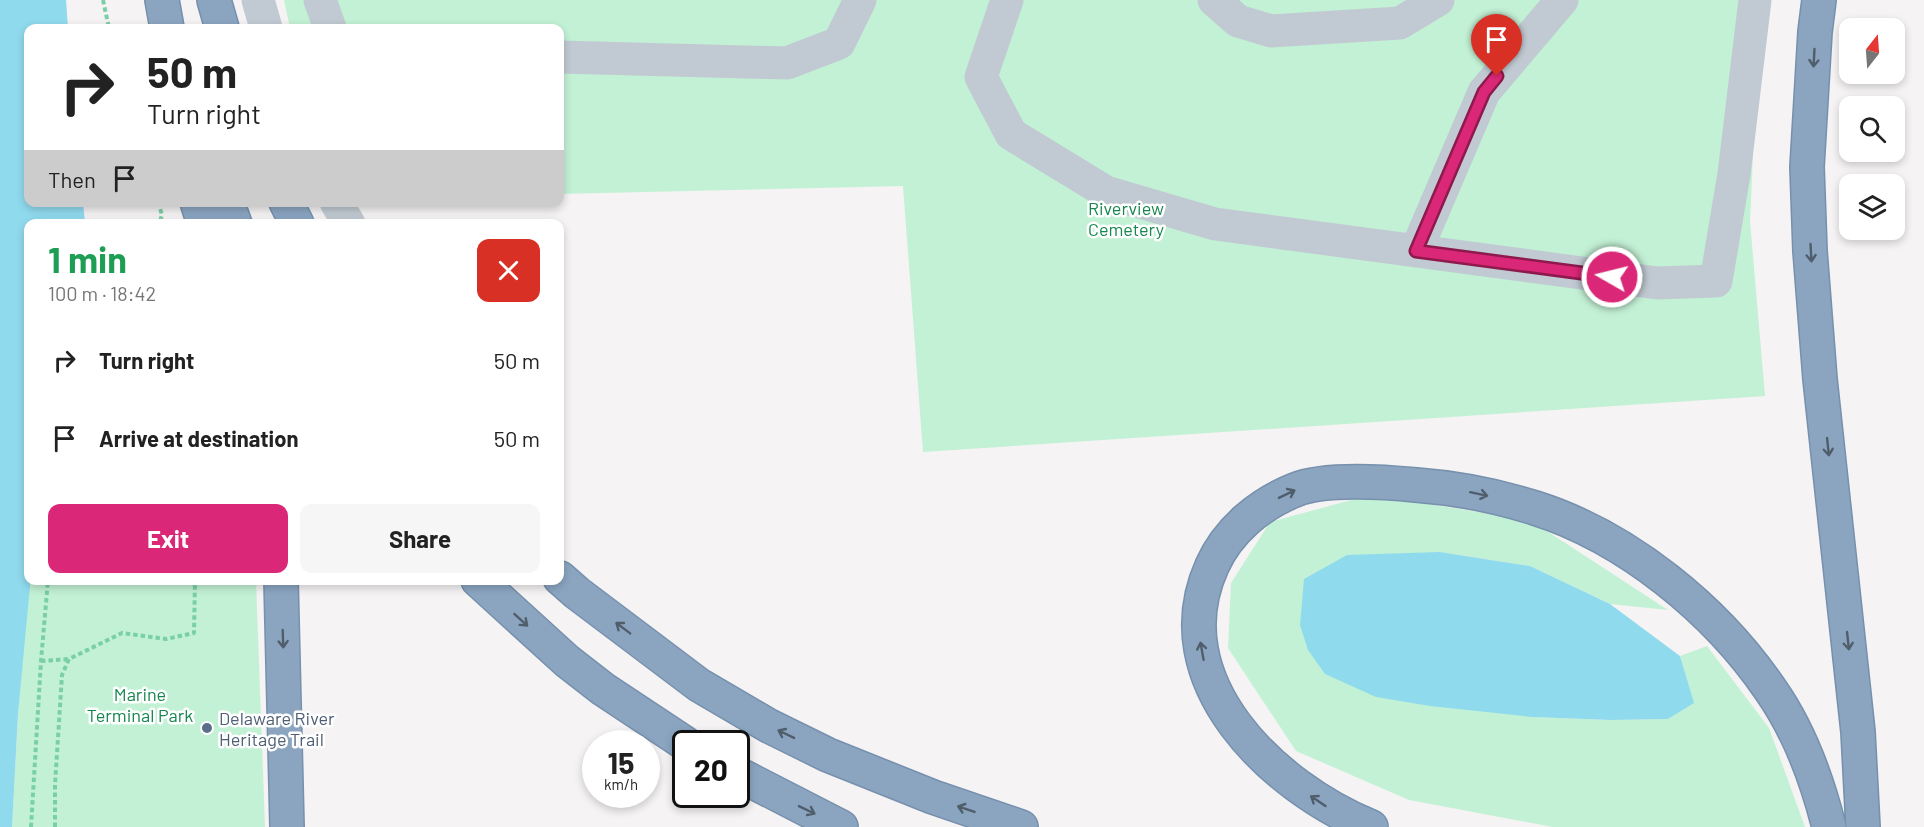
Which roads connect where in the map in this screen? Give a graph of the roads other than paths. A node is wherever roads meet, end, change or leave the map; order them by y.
1 (214, 0) edge
2 (258, 0) edge
3 (320, 0) edge
4 (860, 0) edge
5 (1007, 0) edge
6 (1214, 0) edge
7 (1438, 0) edge
8 (1562, 0) edge
9 (1755, 0) edge
10 (1819, 0) edge
11 (221, 24) edge
12 (265, 24) edge
13 (329, 24) edge
14 (564, 57) edge
15 (1416, 251) junction
16 (564, 582) edge
17 (281, 585) edge
18 (483, 585) edge
19 (672, 735) edge
20 (750, 780) edge
21 (287, 827) edge
22 (841, 827) edge
23 (1021, 827) edge
24 (1371, 827) edge
25 (1829, 827) edge
26 (1863, 827) edge

1 - 11 highway
2 - 12 lane
3 - 13 lane
4 - 14 lane
5 - 15 lane
6 - 7 lane
8 - 15 lane
9 - 15 lane
10 -> 26 highway
23 -> 16 highway
17 -> 21 highway
18 -> 19 highway
20 -> 22 highway
24 -> 25 highway

